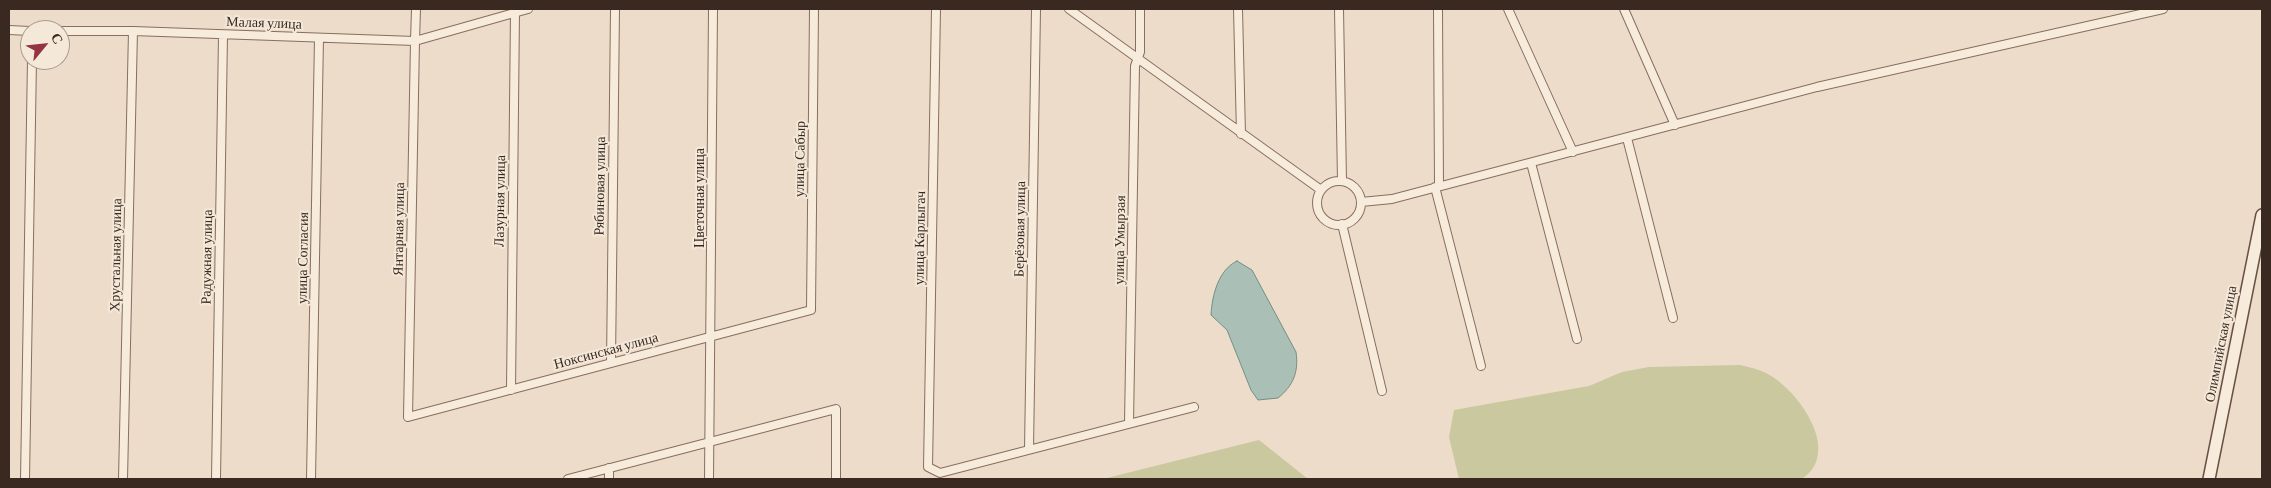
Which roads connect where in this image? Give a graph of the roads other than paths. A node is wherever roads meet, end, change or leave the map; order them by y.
1 (416, 9) edge
2 (528, 9) edge
3 (615, 9) edge
4 (713, 9) edge
5 (814, 9) edge
6 (936, 9) edge
7 (1036, 9) edge
8 (1069, 9) edge
9 (1140, 9) edge
10 (1238, 9) edge
11 (1339, 9) edge
12 (1438, 9) edge
13 (1508, 9) edge
14 (1624, 9) edge
15 (2163, 9) edge
16 (515, 12) junction
17 (70, 31) edge
18 (133, 31) junction
19 (223, 34) junction
20 (319, 38) junction
21 (415, 41) junction
22 (1138, 59) junction
23 (32, 70) edge
24 (1675, 125) junction
25 (1241, 134) junction
26 (1627, 138) junction
27 (1573, 152) junction
28 (1531, 163) junction
29 (1342, 181) junction
30 (1437, 187) junction
31 (1321, 190) junction
32 (1361, 202) junction
33 (2262, 215) edge
34 (1342, 224) junction
35 (811, 310) joint
36 (1673, 318) dead end
37 (712, 336) junction
38 (1577, 340) dead end
39 (611, 363) junction
40 (1481, 366) dead end
41 (511, 390) junction
42 (1382, 391) dead end
43 (1194, 406) dead end
44 (408, 417) joint
45 (1129, 423) junction
46 (709, 441) junction
47 (1029, 449) junction
48 (609, 468) junction
49 (25, 479) edge
50 (123, 479) edge
51 (216, 479) edge
52 (312, 479) edge
53 (568, 479) edge
54 (609, 479) edge
55 (708, 479) edge
56 (836, 479) edge
57 (2209, 479) edge

1 - 21 street
2 - 16 street, Малая улица
3 - 39 street, Рябиновая улица
4 - 37 street, Цветочная улица
5 - 35 street, улица Сабыр
6 - 47 street, улица Карлыгач
7 - 47 street, Берёзовая улица
8 - 22 street
9 - 22 street, улица Умырзая
10 - 25 street
11 - 29 street
12 - 30 street
13 - 27 street
14 - 24 street
15 - 24 street
16 - 21 street, Малая улица
16 - 41 street, Лазурная улица
17 - 18 street, Малая улица
18 - 19 street, Малая улица
18 - 50 street, Хрустальная улица
19 - 20 street, Малая улица
19 - 51 street, Радужная улица
20 - 21 street, Малая улица
20 - 52 street, улица Согласия
21 - 44 street, Янтарная улица
22 - 25 street
22 - 45 street, улица Умырзая
23 - 49 street
24 - 26 street
25 - 31 street
26 - 27 street
26 - 36 street
27 - 28 street
28 - 30 street
28 - 38 street
29 - 31 street
29 - 32 street
30 - 32 street
30 - 40 street
31 - 34 street
32 - 34 street
33 - 57 street, Олимпийская улица
34 - 42 street
35 - 37 street, Ноксинская улица
37 - 39 street, Ноксинская улица
37 - 46 street, Цветочная улица
39 - 41 street, Ноксинская улица
41 - 44 street, Ноксинская улица
43 - 45 street
45 - 47 street
46 - 48 street
46 - 55 street, Цветочная улица
46 - 56 street
48 - 53 street
48 - 54 street

